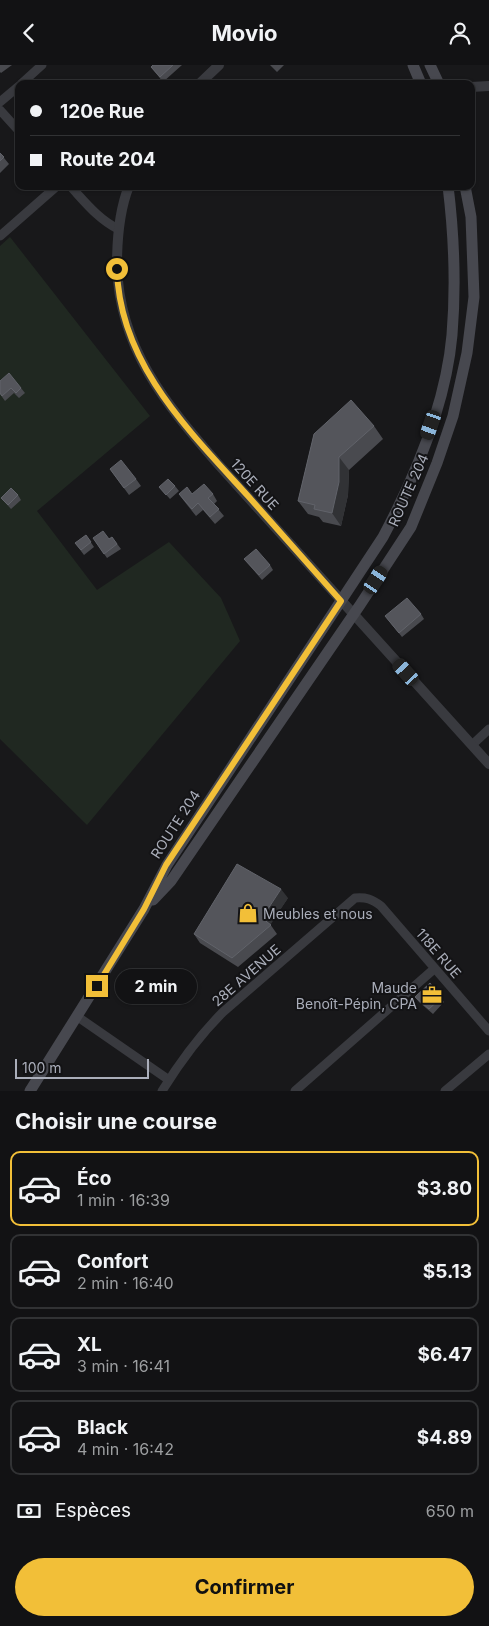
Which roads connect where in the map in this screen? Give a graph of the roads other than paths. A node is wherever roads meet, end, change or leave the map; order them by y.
1 (42, 65) edge
2 (219, 65) edge
3 (413, 65) edge
4 (430, 65) edge
5 (26, 80) edge
6 (203, 80) edge
7 (419, 80) edge
8 (437, 80) edge
9 (489, 86) edge
10 (475, 87) edge
11 (15, 89) edge
12 (0, 102) edge
13 (1, 113) edge
14 (15, 127) edge
15 (53, 190) edge
16 (74, 190) edge
17 (128, 190) edge
18 (448, 190) edge
19 (467, 190) edge
20 (118, 229) junction
21 (0, 236) edge
22 (341, 601) junction
23 (353, 614) junction
24 (489, 729) edge
25 (472, 745) junction
26 (489, 764) edge
27 (365, 898) joint
28 (144, 909) junction
29 (434, 969) junction
30 (78, 1017) junction
31 (489, 1031) edge
32 (489, 1054) edge
33 (169, 1080) junction
34 (30, 1091) edge
35 (162, 1091) edge
36 (295, 1091) edge
37 (446, 1091) edge

1 - 5 street
2 - 6 street
3 - 7 main road
4 - 8 main road
9 - 10 street
11 - 12 street
13 - 14 street
15 - 21 street
16 - 20 street
17 - 20 street, 120E RUE
18 - 22 main road, ROUTE 204
19 - 23 main road, ROUTE 204
20 - 22 street, 120E RUE
22 - 23 street, 120E RUE
22 - 28 main road, ROUTE 204
23 - 25 street, 120E RUE
23 - 28 main road, ROUTE 204
24 - 25 street
25 - 26 street, 120E RUE
27 - 29 street, 118E RUE
27 - 33 street, 28E AVENUE
28 - 30 main road, ROUTE 204
29 - 31 street, 118E RUE
29 - 36 street
30 - 33 street
30 - 34 main road, ROUTE 204
32 - 37 street
33 - 35 street, 28E AVENUE

